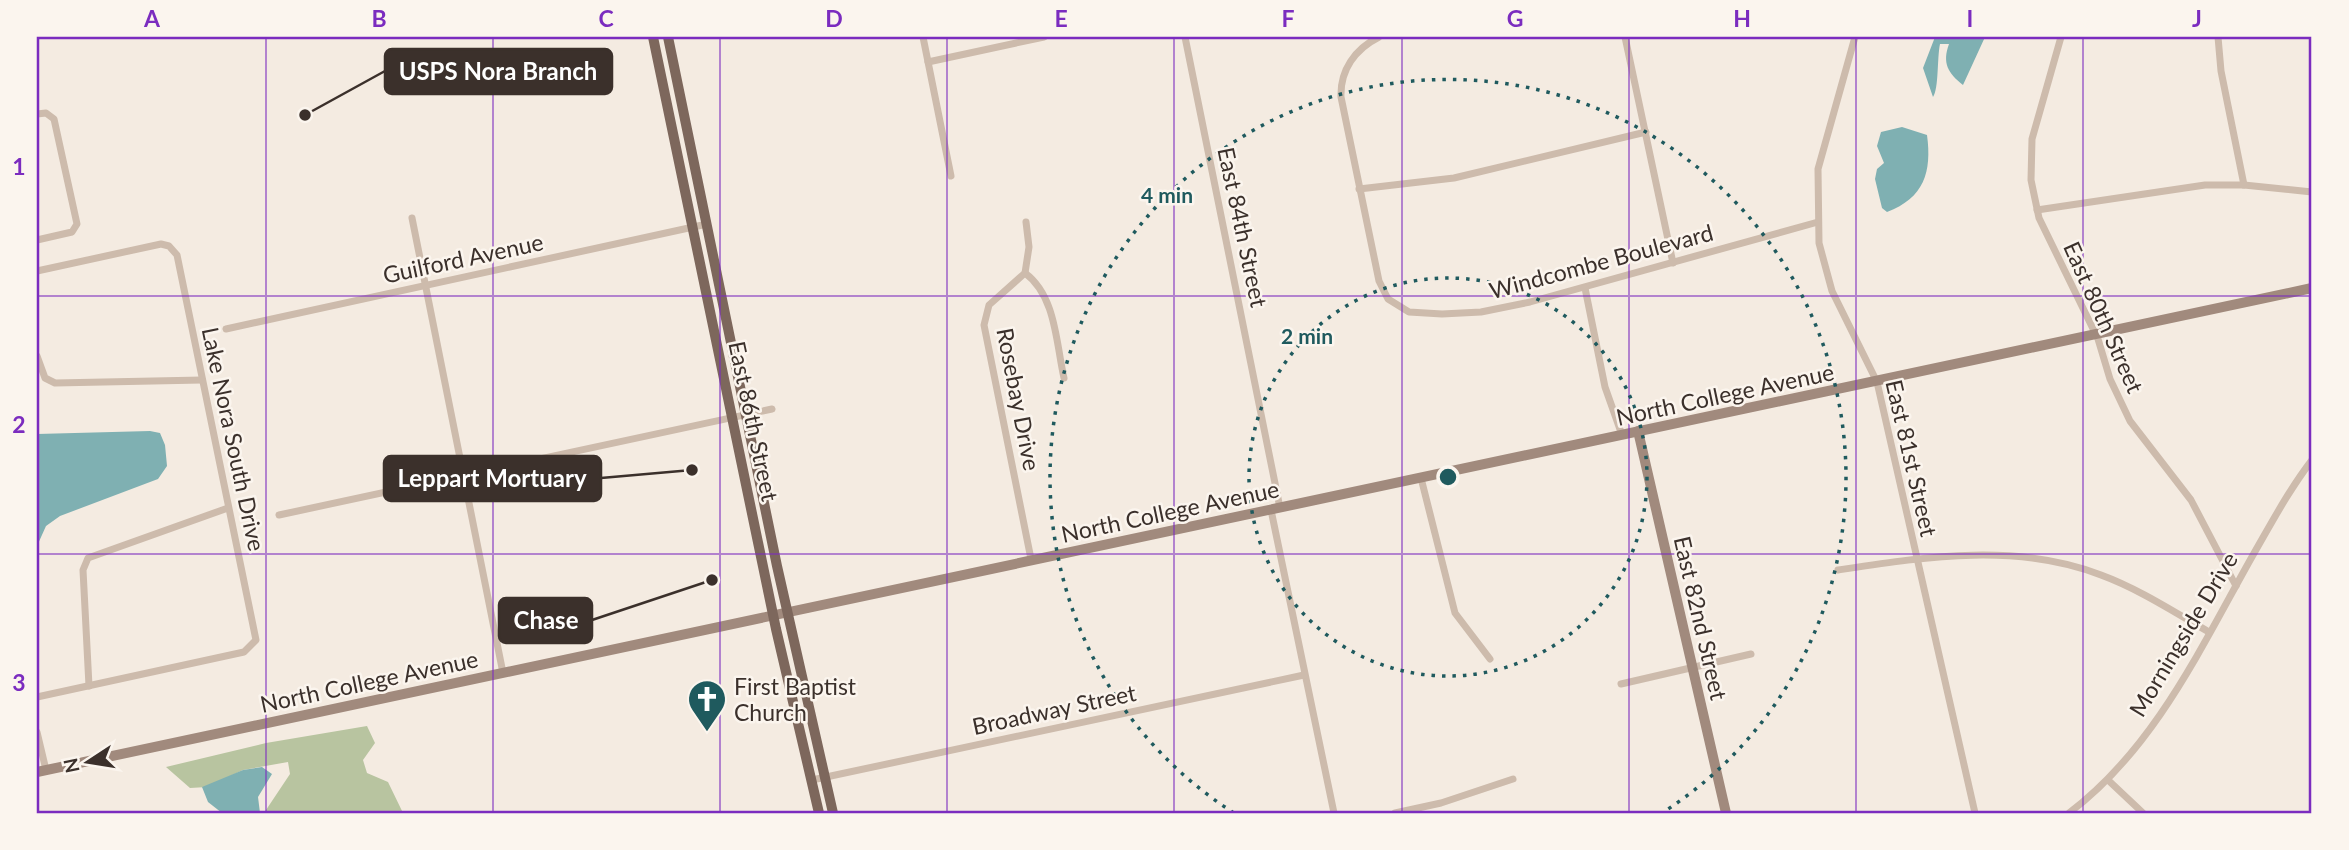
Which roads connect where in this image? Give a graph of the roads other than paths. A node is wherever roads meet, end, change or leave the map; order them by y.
1 (653, 37) edge
2 (668, 37) edge
3 (923, 37) edge
4 (1044, 37) edge
5 (1185, 37) edge
6 (1378, 37) edge
7 (1625, 37) edge
8 (2061, 37) edge
9 (2218, 37) edge
10 (1852, 38) edge
11 (928, 62) junction
12 (37, 114) edge
13 (1646, 132) junction
14 (951, 176) dead end
15 (2244, 185) junction
16 (1359, 189) junction
17 (2312, 192) edge
18 (2037, 210) junction
19 (412, 218) dead end
20 (1026, 222) dead end
21 (1818, 222) junction
22 (707, 224) junction
23 (693, 229) junction
24 (37, 240) edge
25 (1673, 263) junction
26 (37, 271) edge
27 (1026, 273) junction
28 (426, 286) junction
29 (1585, 288) junction
30 (2312, 288) edge
31 (226, 329) dead end
32 (2094, 334) junction
33 (37, 356) edge
34 (1064, 378) dead end
35 (202, 380) junction
36 (1877, 382) junction
37 (772, 409) dead end
38 (739, 417) junction
39 (1638, 432) junction
40 (1622, 435) junction
41 (2312, 460) edge
42 (463, 475) junction
43 (1421, 478) junction
44 (228, 508) junction
45 (1275, 509) junction
46 (279, 515) dead end
47 (1031, 559) junction
48 (1916, 560) junction
49 (1838, 570) dead end
50 (2236, 586) junction
51 (787, 611) junction
52 (773, 615) junction
53 (2209, 632) junction
54 (1751, 654) dead end
55 (1490, 659) dead end
56 (1693, 668) junction
57 (503, 673) junction
58 (1304, 675) junction
59 (1621, 684) dead end
60 (89, 686) junction
61 (37, 697) edge
62 (37, 732) edge
63 (41, 771) edge
64 (825, 777) junction
65 (1513, 779) dead end
66 (812, 780) junction
67 (2108, 780) junction
68 (819, 813) edge
69 (833, 813) edge
70 (1334, 813) edge
71 (1395, 813) edge
72 (1726, 813) edge
73 (1975, 813) edge
74 (2069, 813) edge
75 (2143, 813) edge

1 - 23 main road, East 86th Street
2 - 22 main road, East 86th Street
3 - 11 street
4 - 11 street
5 - 45 street, East 84th Street
6 - 16 street
7 - 13 street
8 - 18 street, East 80th Street
9 - 15 street
10 - 21 street, East 81st Street
11 - 14 street
12 - 24 street
13 - 16 street
13 - 25 street
15 - 17 street
15 - 18 street
16 - 29 street, Windcombe Boulevard
18 - 32 street, East 80th Street
19 - 28 street
20 - 27 street
21 - 25 street, Windcombe Boulevard
21 - 36 street, East 81st Street
22 - 23 street, Guilford Avenue
22 - 38 main road, East 86th Street
23 - 28 street, Guilford Avenue
23 - 38 main road, East 86th Street
25 - 29 street, Windcombe Boulevard
26 - 35 street, Lake Nora South Drive
27 - 34 street
27 - 47 street, Rosebay Drive
28 - 31 street, Guilford Avenue
28 - 42 street
29 - 40 street
30 - 32 main road, North College Avenue
32 - 36 main road, North College Avenue
32 - 50 street, East 80th Street
33 - 35 street
35 - 44 street, Lake Nora South Drive
36 - 39 main road, North College Avenue
36 - 48 street, East 81st Street
37 - 38 street
38 - 42 street
38 - 51 main road, East 86th Street
38 - 52 main road, East 86th Street
39 - 40 main road, North College Avenue
39 - 56 main road, East 82nd Street
40 - 43 main road, North College Avenue
41 - 50 street, Morningside Drive
42 - 46 street
42 - 57 street
43 - 45 main road, North College Avenue
43 - 55 street
44 - 60 street
44 - 60 street, Lake Nora South Drive
45 - 47 main road, North College Avenue
45 - 58 street, East 84th Street
47 - 51 main road, North College Avenue
48 - 49 street
48 - 53 street
48 - 73 street, East 81st Street
50 - 53 street, Morningside Drive
51 - 52 main road, North College Avenue
51 - 64 main road, East 86th Street
52 - 57 main road, North College Avenue
52 - 66 main road, East 86th Street
53 - 67 street, Morningside Drive
54 - 56 street
56 - 59 street
56 - 72 main road, East 82nd Street
57 - 63 main road, North College Avenue
58 - 64 street, Broadway Street
58 - 70 street, East 84th Street
60 - 61 street
62 - 63 street
64 - 66 street, Broadway Street
64 - 69 main road, East 86th Street
65 - 71 street
66 - 68 main road, East 86th Street
67 - 74 street, Morningside Drive
67 - 75 street

